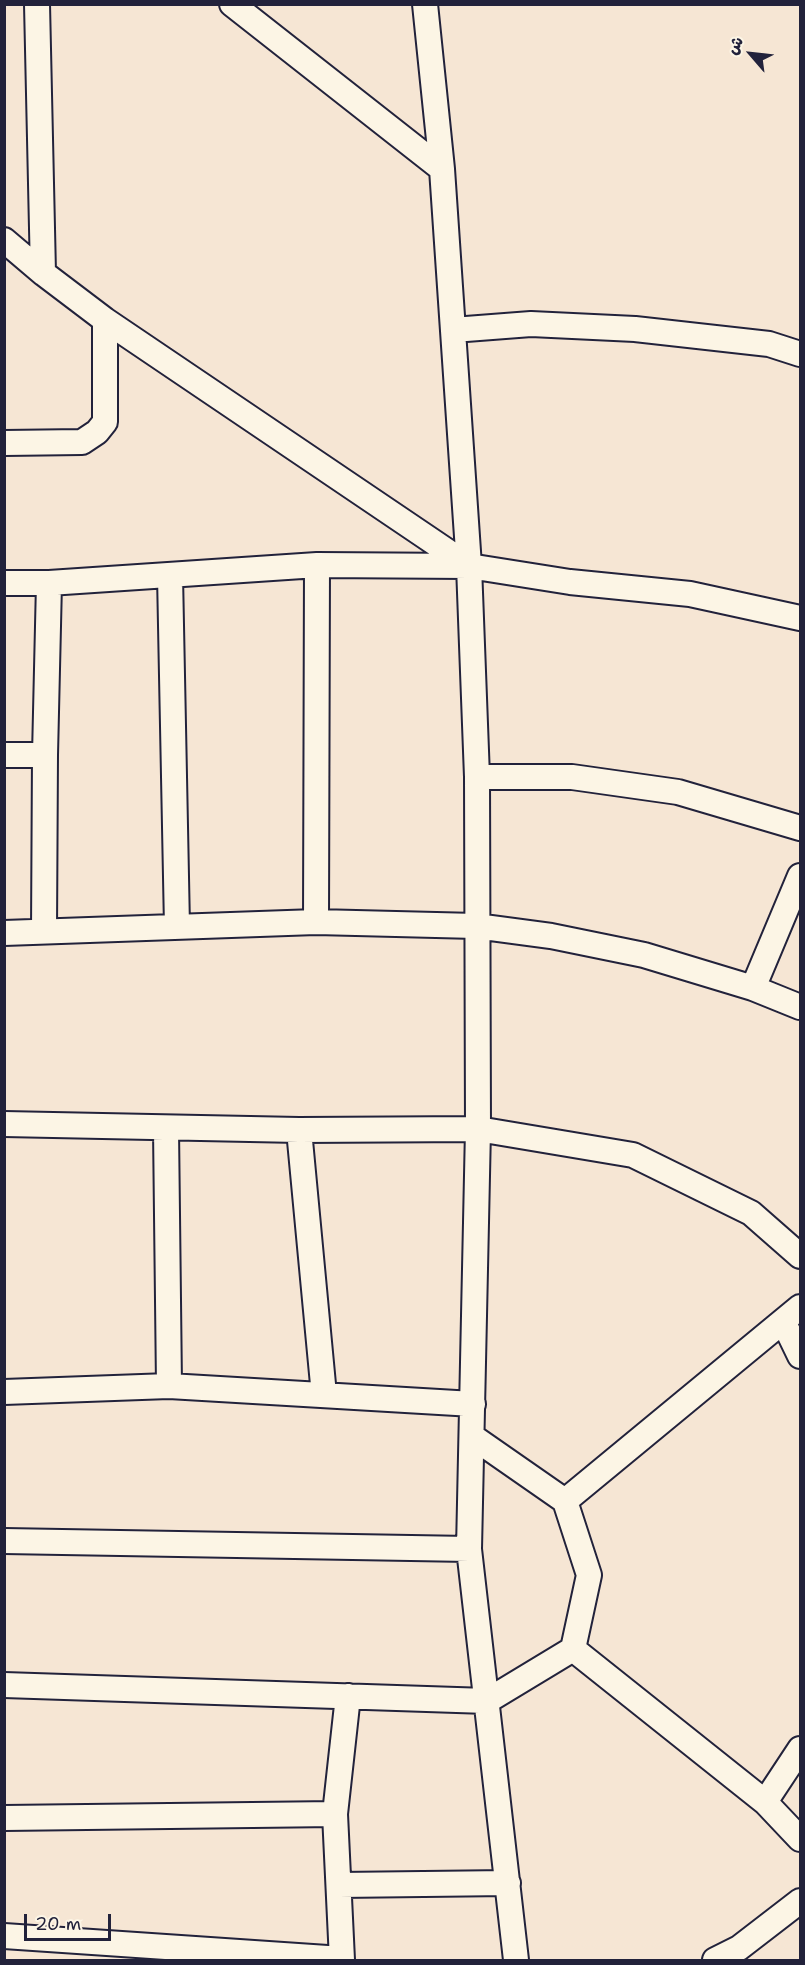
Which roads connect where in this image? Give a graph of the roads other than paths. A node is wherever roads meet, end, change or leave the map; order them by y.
1 (37, 4) edge
2 (232, 4) edge
3 (425, 4) edge
4 (442, 170) junction
5 (4, 240) edge
6 (43, 273) junction
7 (105, 320) junction
8 (453, 330) junction
9 (801, 354) edge
10 (4, 443) edge
11 (317, 566) junction
12 (469, 566) junction
13 (170, 575) junction
14 (4, 583) edge
15 (49, 583) junction
16 (801, 618) edge
17 (4, 755) edge
18 (45, 755) junction
19 (477, 777) junction
20 (801, 828) edge
21 (801, 876) edge
22 (316, 922) junction
23 (476, 926) junction
24 (177, 927) junction
25 (44, 931) junction
26 (4, 933) edge
27 (753, 988) junction
28 (801, 1007) edge
29 (4, 1124) edge
30 (166, 1129) junction
31 (478, 1129) junction
32 (298, 1130) junction
33 (801, 1256) edge
34 (792, 1314) edge
35 (801, 1356) edge
36 (169, 1386) junction
37 (4, 1392) edge
38 (324, 1395) junction
39 (473, 1404) junction
40 (473, 1437) junction
41 (565, 1501) junction
42 (4, 1541) edge
43 (469, 1549) junction
44 (573, 1649) junction
45 (4, 1685) edge
46 (348, 1696) junction
47 (487, 1701) junction
48 (801, 1749) edge
49 (765, 1802) junction
50 (335, 1814) junction
51 (4, 1818) edge
52 (801, 1839) edge
53 (508, 1883) junction
54 (339, 1885) junction
55 (801, 1901) edge
56 (4, 1936) edge
57 (342, 1960) edge
58 (516, 1960) edge
59 (715, 1960) edge

1 - 6 street
2 - 4 street
3 - 4 street
4 - 8 street
5 - 6 street
6 - 7 street
7 - 10 street
7 - 12 street
8 - 9 street
8 - 12 street
11 - 12 street
11 - 13 street
11 - 22 street
12 - 16 street
12 - 19 street
13 - 15 street
13 - 24 street
14 - 15 street
15 - 18 street
17 - 18 street
18 - 25 street
19 - 20 street
19 - 23 street
21 - 27 street
22 - 23 street
22 - 24 street
23 - 27 street
23 - 31 street
24 - 25 street
25 - 26 street
27 - 28 street
29 - 30 street
30 - 32 street
30 - 36 street
31 - 32 street
31 - 33 street
31 - 39 street
32 - 38 street
34 - 35 street
34 - 41 street
36 - 37 street
36 - 38 street
38 - 39 street
39 - 40 street
40 - 41 street
40 - 43 street
41 - 44 street
42 - 43 street
43 - 47 street
44 - 47 street
44 - 49 street
45 - 46 street
46 - 47 street
46 - 50 street
47 - 53 street
48 - 49 street
49 - 52 street
50 - 51 street
50 - 54 street
53 - 54 street
53 - 58 street
54 - 57 street
55 - 59 street
56 - 57 street

